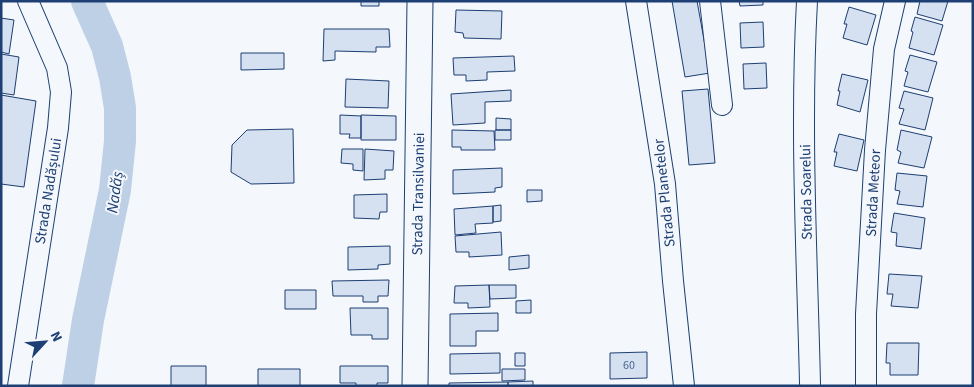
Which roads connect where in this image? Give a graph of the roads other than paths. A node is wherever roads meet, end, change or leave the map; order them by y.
1 (28, 1) edge
2 (420, 1) edge
3 (636, 1) edge
4 (710, 1) edge
5 (807, 1) edge
6 (895, 1) edge
7 (722, 105) dead end
8 (810, 382) dead end
9 (18, 386) edge
10 (415, 386) edge
11 (684, 386) edge
12 (866, 386) edge

1 - 9 street, Strada Nadășului
2 - 10 main road, Strada Transilvaniei
3 - 11 street, Strada Planetelor
4 - 7 street
5 - 8 street, Strada Soarelui
6 - 12 street, Strada Meteor

